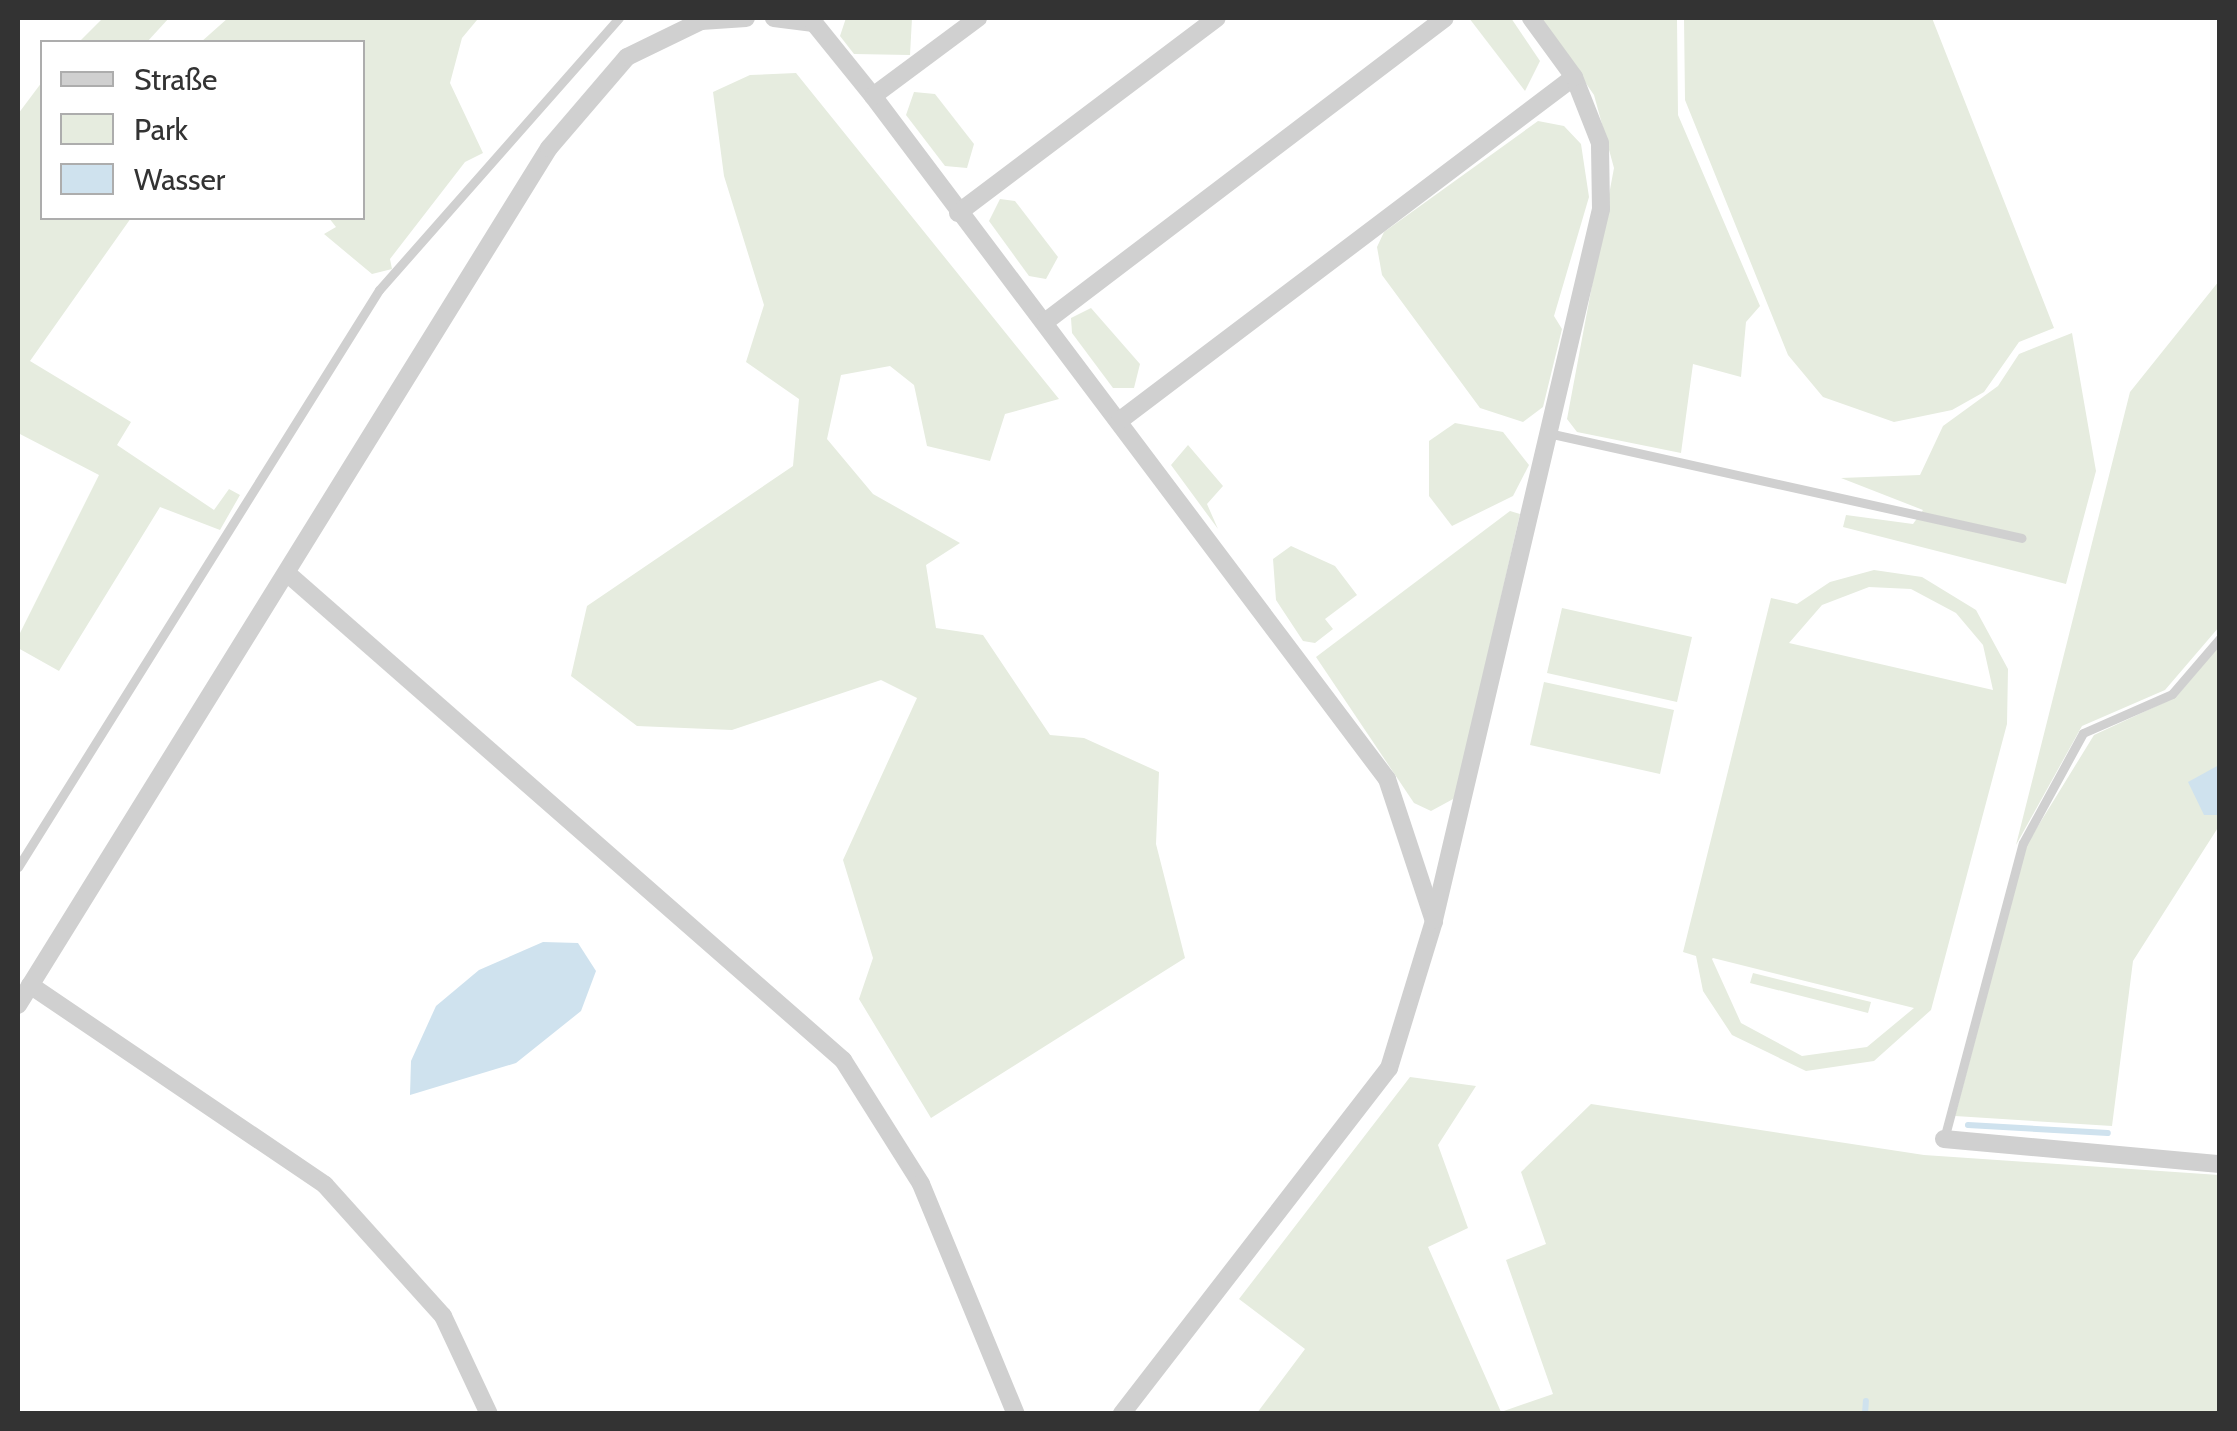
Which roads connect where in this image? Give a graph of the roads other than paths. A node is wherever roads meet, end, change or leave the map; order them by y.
1 (619, 18) edge
2 (746, 18) edge
3 (774, 18) edge
4 (978, 18) edge
5 (1217, 18) edge
6 (1445, 18) edge
7 (1531, 18) edge
8 (817, 20) edge
9 (1574, 77) junction
10 (873, 96) junction
11 (958, 213) junction
12 (1045, 322) junction
13 (1119, 422) junction
14 (1548, 433) junction
15 (2021, 538) dead end
16 (288, 574) junction
17 (2220, 638) edge
18 (18, 867) edge
19 (1434, 921) junction
20 (30, 985) junction
21 (18, 1005) edge
22 (1944, 1138) joint
23 (2220, 1164) edge
24 (489, 1414) edge
25 (1016, 1414) edge
26 (1122, 1414) edge

1 - 18 lane
2 - 16 street
3 - 8 street
4 - 10 street
5 - 11 street
6 - 12 street
7 - 9 street
8 - 10 street
9 - 13 street
9 - 14 street
10 - 11 street
11 - 12 street
12 - 13 street
13 - 19 street
14 - 15 lane
14 - 19 street
16 - 20 street
16 - 25 street
17 - 22 lane
19 - 26 street
20 - 21 street
20 - 24 street
22 - 23 street

